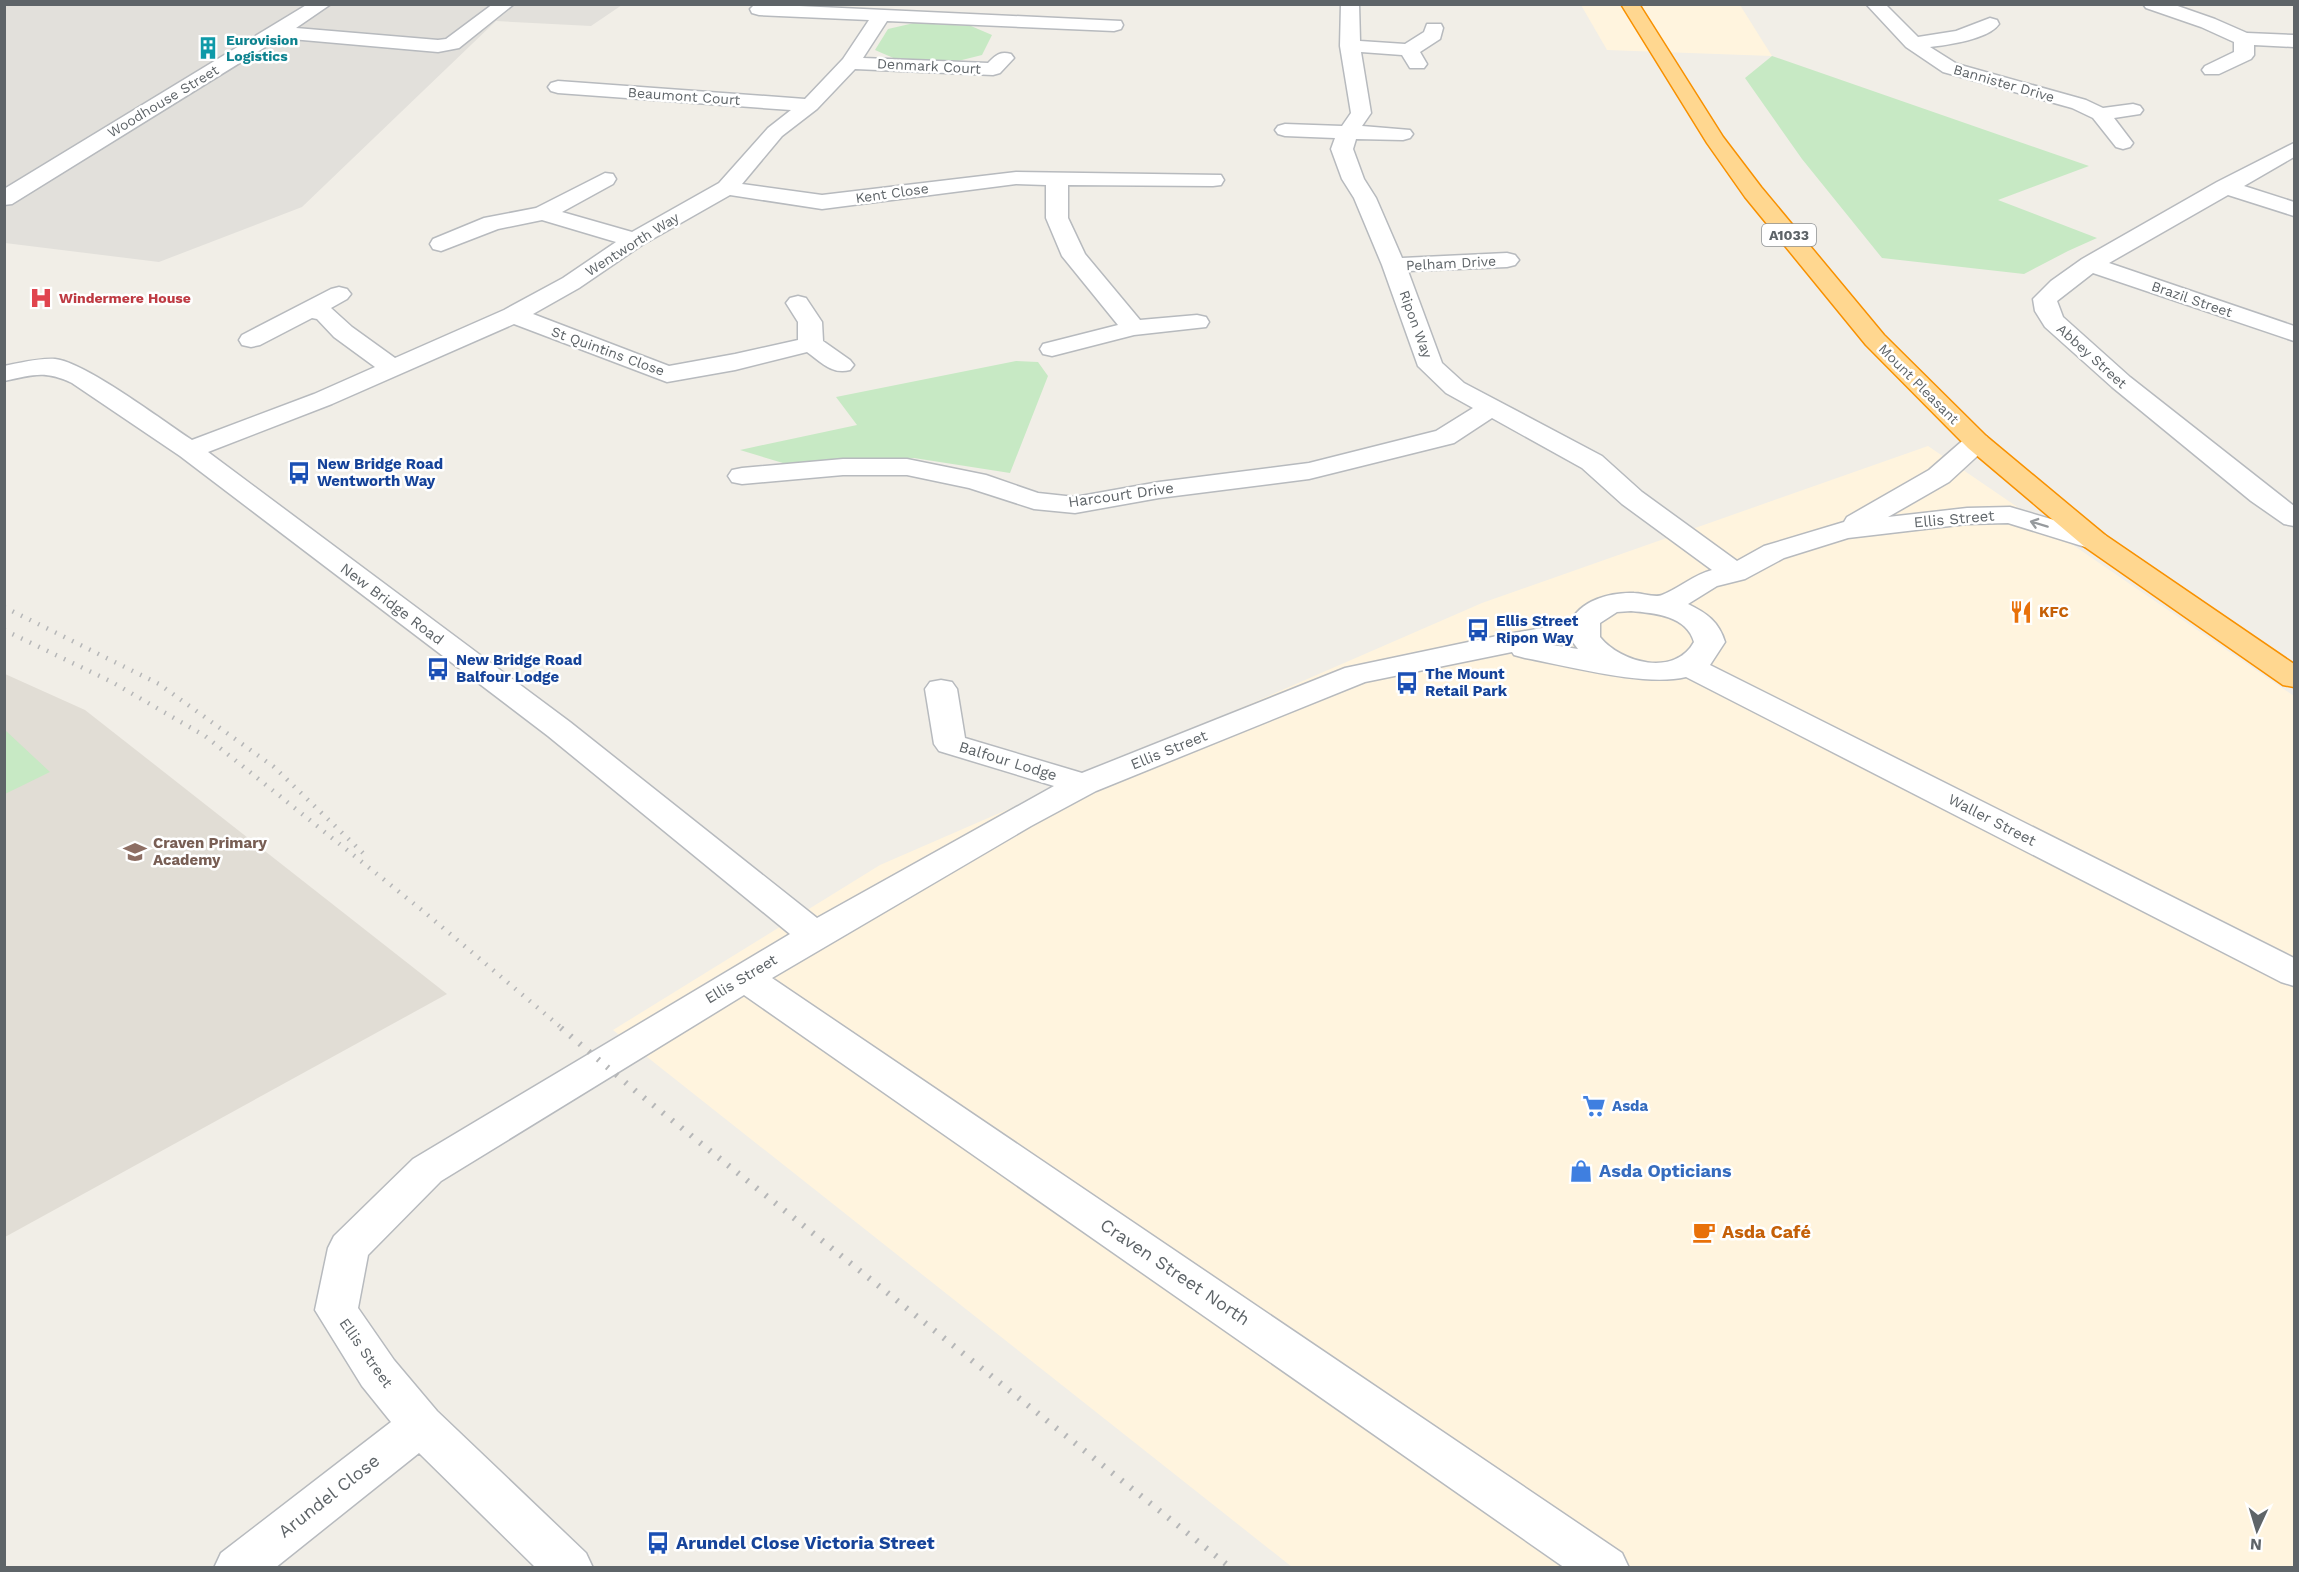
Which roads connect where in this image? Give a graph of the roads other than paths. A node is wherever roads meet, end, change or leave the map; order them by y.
1 (322, 4) edge
2 (505, 4) edge
3 (1350, 4) edge
4 (1630, 4) edge
5 (1875, 4) edge
6 (2152, 4) edge
7 (759, 9) dead end
8 (882, 15) junction
9 (1990, 24) dead end
10 (1114, 25) dead end
11 (1434, 28) dead end
12 (277, 32) junction
13 (2244, 39) junction
14 (2295, 41) edge
15 (1913, 43) junction
16 (1350, 46) junction
17 (1004, 58) dead end
18 (850, 63) junction
19 (2212, 70) dead end
20 (558, 87) dead end
21 (810, 105) junction
22 (2133, 110) dead end
23 (2100, 114) junction
24 (1285, 130) dead end
25 (1348, 132) junction
26 (1403, 134) dead end
27 (2123, 143) dead end
28 (2295, 149) edge
29 (1057, 178) junction
30 (605, 179) dead end
31 (1213, 180) dead end
32 (2225, 187) junction
33 (727, 188) junction
34 (4, 199) edge
35 (2295, 209) edge
36 (543, 213) junction
37 (634, 240) junction
38 (441, 244) dead end
39 (1510, 263) dead end
40 (2090, 264) junction
41 (1394, 265) junction
42 (339, 294) dead end
43 (798, 303) dead end
44 (309, 309) junction
45 (513, 315) junction
46 (1197, 322) dead end
47 (1134, 328) junction
48 (2295, 334) edge
49 (251, 340) dead end
50 (811, 344) junction
51 (1052, 349) dead end
52 (4, 351) edge
53 (841, 365) dead end
54 (38, 367) junction
55 (394, 369) junction
56 (4, 374) edge
57 (1492, 407) junction
58 (1977, 442) junction
59 (189, 450) junction
60 (742, 476) dead end
61 (2295, 518) edge
62 (1845, 530) junction
63 (2095, 542) junction
64 (1721, 576) junction
65 (1666, 605) junction
66 (1697, 620) junction
67 (1584, 630) junction
68 (1497, 645) junction
69 (1622, 666) junction
70 (1689, 666) junction
71 (2295, 678) edge
72 (941, 689) dead end
73 (1084, 784) junction
74 (815, 935) junction
75 (2295, 973) edge
76 (744, 977) junction
77 (421, 1425) junction
78 (238, 1568) edge
79 (568, 1568) edge
80 (1605, 1568) edge

1 - 12 street, Woodhouse Street
2 - 12 street
3 - 16 street, Ripon Way
4 - 58 highway, Mount Pleasant / A1033
5 - 15 street, Bannister Drive
6 - 13 street
7 - 8 street
8 - 10 street
8 - 18 street, Wentworth Way
9 - 15 street, Bannister Drive
11 - 16 street
12 - 34 street, Woodhouse Street
13 - 14 street
13 - 19 street
15 - 23 street, Bannister Drive
16 - 25 street, Ripon Way
17 - 18 street, Denmark Court
18 - 21 street, Wentworth Way
20 - 21 street, Beaumont Court
21 - 33 street, Wentworth Way
22 - 23 street
23 - 27 street, Bannister Drive
24 - 25 street
25 - 26 street
25 - 41 street, Ripon Way
28 - 32 street, Abbey Street
29 - 31 street, Kent Close
29 - 33 street, Kent Close
29 - 47 street
30 - 36 street
32 - 35 street
32 - 40 street, Abbey Street
33 - 37 street, Wentworth Way
36 - 37 street
36 - 38 street
37 - 45 street, Wentworth Way
39 - 41 street, Pelham Drive
40 - 48 street, Brazil Street
40 - 61 street, Abbey Street
41 - 57 street, Ripon Way
42 - 44 street
43 - 50 street
44 - 49 street
44 - 55 street
45 - 50 street, St Quintins Close
45 - 55 street, Wentworth Way
46 - 47 street
47 - 51 street
50 - 53 street
52 - 54 street
54 - 56 street, New Bridge Road
54 - 59 street, New Bridge Road
55 - 59 street, Wentworth Way
57 - 60 street, Harcourt Drive
57 - 64 street, Ripon Way
58 - 62 street, Ellis Street
58 - 63 highway, Mount Pleasant / A1033
59 - 74 street, New Bridge Road
63 -> 62 street, Ellis Street
62 - 64 street, Ellis Street
63 - 71 highway, Mount Pleasant / A1033
64 - 65 street, Ellis Street
64 - 66 street
65 - 66 street
65 - 67 street
66 - 70 street
67 - 68 street, Ellis Street
67 - 69 street
68 - 69 street
68 - 73 street, Ellis Street
69 - 70 street
70 - 75 street, Waller Street
72 - 73 street, Balfour Lodge
73 - 74 street, Ellis Street
74 - 76 street, Ellis Street
76 - 77 street, Ellis Street
76 - 80 street, Craven Street North
77 - 78 street, Arundel Close
77 - 79 street, Ellis Street

